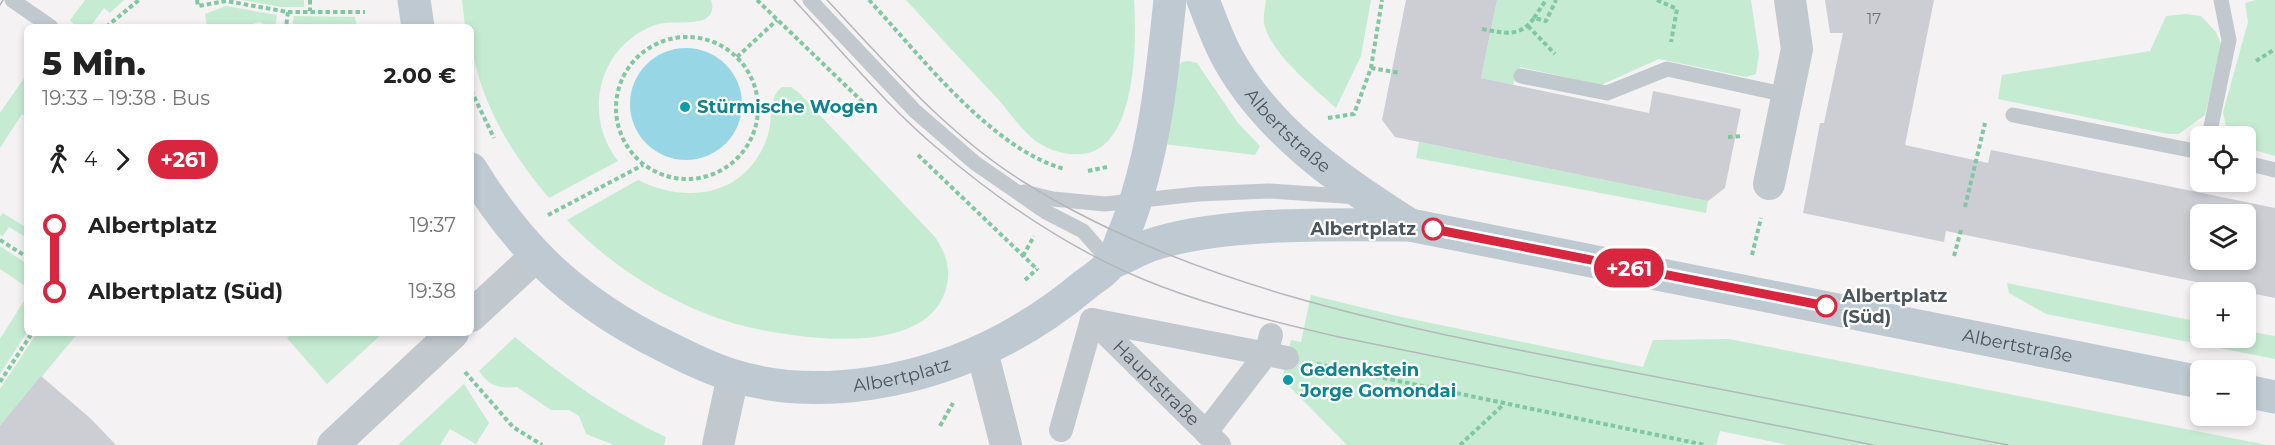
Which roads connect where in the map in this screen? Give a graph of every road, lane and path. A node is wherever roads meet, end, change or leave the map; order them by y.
1 (12, 0) edge
2 (139, 0) edge
3 (197, 0) edge
4 (310, 0) edge
5 (414, 0) edge
6 (810, 0) edge
7 (869, 0) edge
8 (1170, 0) edge
9 (1382, 0) edge
10 (1546, 0) edge
11 (1556, 0) edge
12 (1657, 0) edge
13 (1790, 0) edge
14 (2221, 0) edge
15 (226, 1) edge
16 (1203, 1) edge
17 (310, 11) junction
18 (288, 12) junction
19 (365, 12) dead end
20 (1534, 18) junction
21 (777, 20) dead end
22 (47, 24) edge
23 (110, 24) edge
24 (286, 24) edge
25 (418, 24) edge
26 (1528, 26) junction
27 (1482, 29) dead end
28 (737, 57) junction
29 (1562, 60) dead end
30 (1371, 68) junction
31 (1667, 69) junction
32 (1400, 74) dead end
33 (1521, 76) dead end
34 (1788, 95) junction
35 (474, 97) edge
36 (2013, 115) dead end
37 (1986, 121) dead end
38 (2211, 126) edge
39 (1293, 138) junction
40 (500, 148) dead end
41 (2190, 150) edge
42 (1114, 164) dead end
43 (643, 165) junction
44 (2256, 165) edge
45 (1068, 170) dead end
46 (2275, 170) edge
47 (1085, 172) dead end
48 (474, 174) edge
49 (1769, 184) joint
50 (1012, 189) junction
51 (1366, 198) junction
52 (1136, 202) junction
53 (540, 206) dead end
54 (1965, 207) dead end
55 (548, 215) junction
56 (554, 222) dead end
57 (1410, 225) junction
58 (1961, 230) dead end
59 (0, 240) edge
60 (24, 255) edge
61 (536, 256) junction
62 (1954, 256) dead end
63 (1111, 263) junction
64 (1038, 270) dead end
65 (1021, 283) dead end
66 (1744, 290) junction
67 (474, 313) edge
68 (1092, 320) junction
69 (30, 336) edge
70 (446, 339) edge
71 (1275, 349) junction
72 (982, 351) junction
73 (733, 376) junction
74 (2190, 380) edge
75 (0, 382) edge
76 (2256, 393) edge
77 (2275, 397) edge
78 (1504, 404) junction
79 (1061, 430) dead end
80 (1213, 439) edge
81 (333, 445) edge
82 (542, 445) edge
83 (718, 445) edge
84 (1006, 445) edge
85 (1460, 445) edge
86 (1705, 445) edge

1 - 22 lane
2 - 23 path
3 - 15 path
4 - 17 path
5 - 25 main road
6 - 50 lane
7 - 45 path
8 - 52 main road, Albertplatz
9 - 30 path
10 - 20 path
11 - 20 path
12 - 31 path
13 - 34 street
14 - 38 lane
15 - 18 path
16 - 39 main road, Albertstraße
17 - 18 path
17 - 19 path
18 - 24 path
20 - 26 path
21 - 28 path
26 - 27 path
26 - 29 path
28 - 43 path
28 - 43 path
30 - 32 path
30 - 39 path
31 - 33 lane
31 - 34 lane
34 - 49 street
35 - 40 path
36 - 41 lane
37 - 54 path
39 - 51 main road, Albertstraße
42 - 47 path
43 - 55 path
44 - 46 lane
48 - 61 main road, Albertplatz
49 - 66 path
50 - 52 lane
50 - 63 lane
51 - 52 lane
51 - 57 main road, Albertstraße
52 - 63 main road, Albertplatz
53 - 55 path
55 - 56 path
57 - 63 main road, Albertstraße
57 - 66 main road, Albertstraße
58 - 62 path
59 - 60 path
61 - 67 street
61 - 73 main road, Albertplatz
63 - 72 main road, Albertplatz
64 - 65 path
66 - 74 main road, Albertstraße
68 - 71 street
68 - 79 street
68 - 80 street, Hauptstraße
69 - 75 path
70 - 81 street
70 - 82 path
71 - 78 path
71 - 80 street
72 - 73 main road, Albertplatz
72 - 84 street
73 - 83 street
76 - 77 main road
78 - 85 path
78 - 86 path

